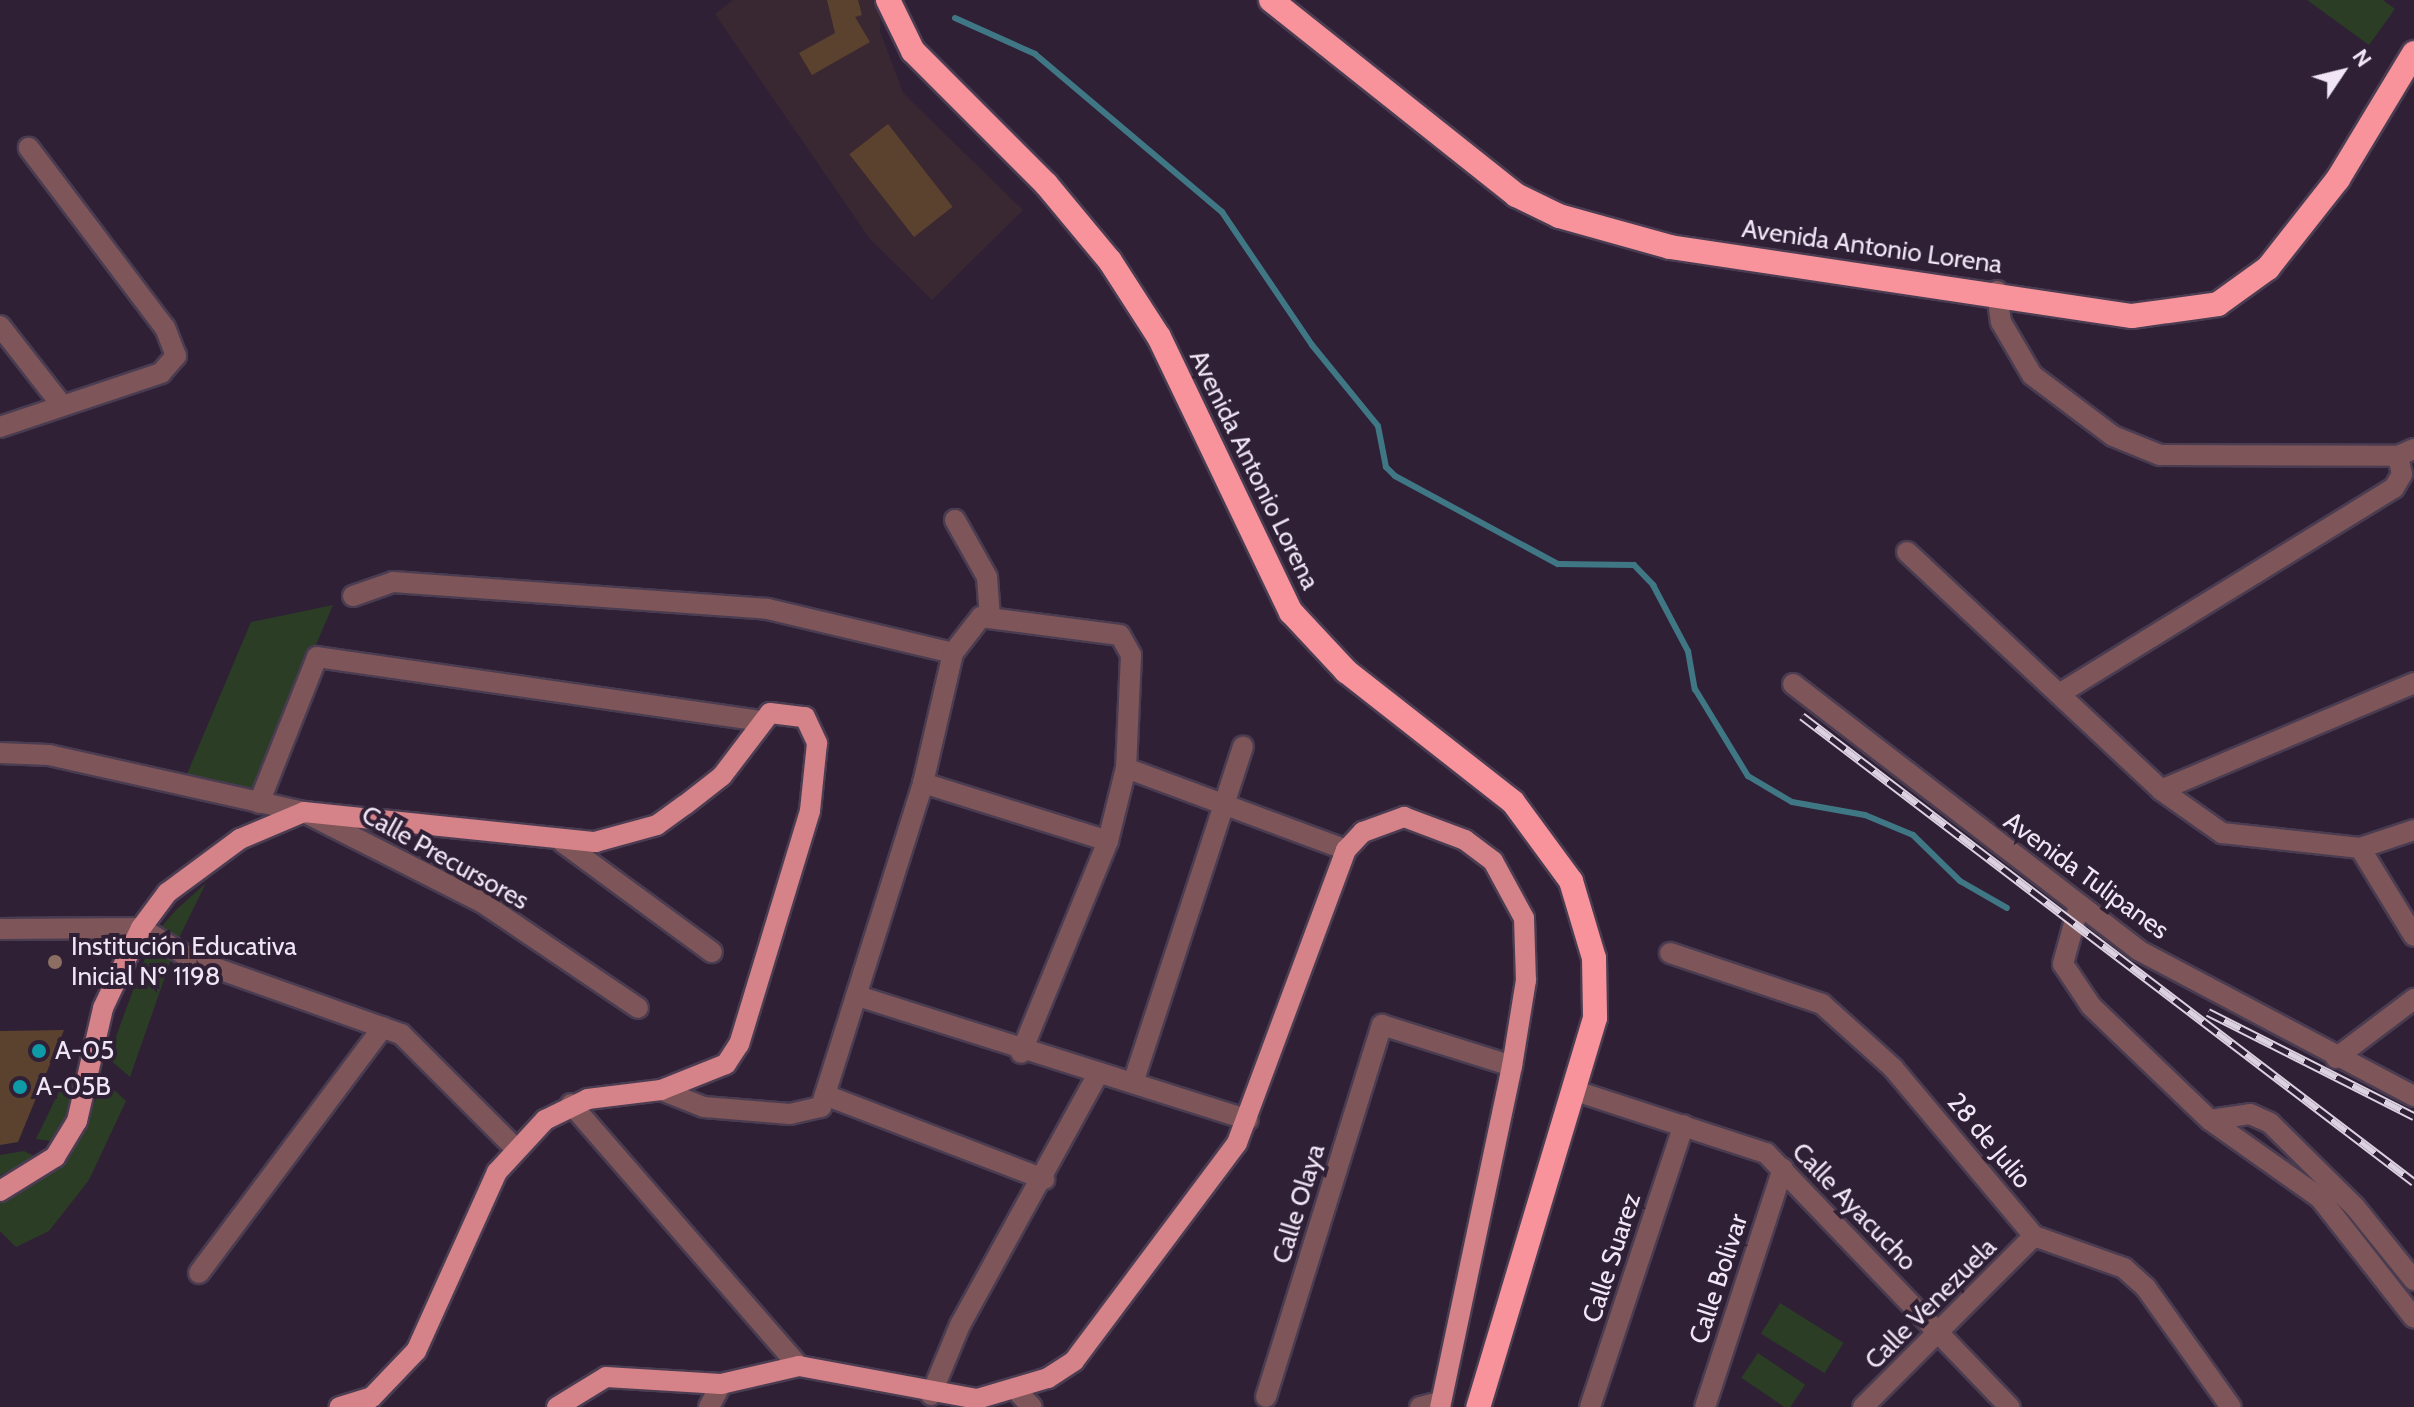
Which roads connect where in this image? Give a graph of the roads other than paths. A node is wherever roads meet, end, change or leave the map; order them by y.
1 (888, 0) edge
2 (1271, 0) edge
3 (2414, 53) edge
4 (29, 148) dead end
5 (1997, 291) junction
6 (0, 326) edge
7 (61, 404) junction
8 (0, 427) edge
9 (2406, 452) edge
10 (955, 520) dead end
11 (1907, 552) dead end
12 (353, 596) dead end
13 (990, 618) junction
14 (953, 653) junction
15 (2414, 683) edge
16 (1793, 684) dead end
17 (2059, 694) junction
18 (762, 721) junction
19 (1243, 746) dead end
20 (0, 753) edge
21 (1126, 768) junction
22 (923, 783) junction
23 (2161, 790) junction
24 (259, 803) junction
25 (1224, 807) junction
26 (304, 812) junction
27 (2414, 830) edge
28 (1108, 841) junction
29 (562, 842) junction
30 (2360, 848) junction
31 (1346, 850) junction
32 (2078, 909) junction
33 (141, 928) junction
34 (0, 929) edge
35 (2414, 936) edge
36 (712, 952) dead end
37 (1670, 953) dead end
38 (858, 996) junction
39 (2414, 999) edge
40 (638, 1008) dead end
41 (383, 1027) junction
42 (1021, 1053) junction
43 (2336, 1058) junction
44 (1512, 1066) junction
45 (1098, 1074) junction
46 (1133, 1083) junction
47 (661, 1090) junction
48 (1576, 1091) junction
49 (825, 1095) junction
50 (2414, 1096) edge
51 (571, 1104) junction
52 (1248, 1120) junction
53 (2210, 1120) junction
54 (1684, 1125) junction
55 (515, 1148) junction
56 (1783, 1168) junction
57 (1044, 1179) junction
58 (0, 1191) edge
59 (2034, 1236) junction
60 (199, 1273) dead end
61 (2414, 1280) edge
62 (2414, 1318) edge
63 (1940, 1334) junction
64 (799, 1366) junction
65 (721, 1384) junction
66 (1016, 1390) junction
67 (931, 1395) junction
68 (1266, 1397) dead end
69 (1434, 1405) edge
70 (340, 1407) edge
71 (557, 1407) edge
72 (709, 1407) edge
73 (1032, 1407) edge
74 (1478, 1407) edge
75 (1590, 1407) edge
76 (1705, 1407) edge
77 (1863, 1407) edge
78 (2010, 1407) edge
79 (2231, 1407) edge

1 - 48 highway, Avenida Antonio Lorena
2 - 5 highway, Avenida Antonio Lorena
3 - 5 highway, Avenida Antonio Lorena
4 - 7 street
5 - 9 street
6 - 7 street
7 - 8 street
9 - 17 street
10 - 13 street
11 - 17 street
12 - 14 street
13 - 14 street
13 - 21 street
14 - 22 street
15 - 23 street
16 - 32 street, Avenida Tulipanes
17 - 23 street
18 - 24 street
18 - 29 main road
18 - 47 main road
19 - 25 street
20 - 24 street, Calle Precursores
21 - 25 street
21 - 28 street
22 - 28 street
22 - 38 street
23 - 30 street
24 - 26 street, Calle Precursores
25 - 31 street
25 - 46 street
26 - 29 main road
26 - 33 main road
26 - 40 street, Calle Precursores
27 - 30 street
28 - 42 street
29 - 36 street
30 - 35 street
31 - 44 main road
31 - 52 main road
32 - 43 street, Avenida Tulipanes
32 - 53 street
33 - 34 street
33 - 41 street
33 - 58 main road
37 - 59 street, 28 de Julio
38 - 42 street
38 - 49 street
39 - 43 street
41 - 55 street
41 - 60 street
42 - 45 street
43 - 50 street, Avenida Tulipanes
44 - 68 street, Calle Olaya
44 - 69 main road
45 - 46 street
45 - 57 street
46 - 52 street
47 - 49 street
47 - 51 main road
48 - 54 street, Calle Ayacucho
48 - 74 highway, Avenida Antonio Lorena
49 - 57 street
51 - 55 main road
51 - 64 street
52 - 66 main road
53 - 61 street
53 - 62 street
54 - 56 street, Calle Ayacucho
54 - 75 street, Calle Suarez
55 - 70 main road
56 - 63 street, Calle Ayacucho
56 - 76 street, Calle Bolivar
57 - 67 street
59 - 63 street, Calle Venezuela
59 - 79 street
63 - 77 street, Calle Venezuela
63 - 78 street, Calle Ayacucho
64 - 65 main road
64 - 67 main road
65 - 71 main road
65 - 72 street
66 - 67 main road
66 - 73 street

